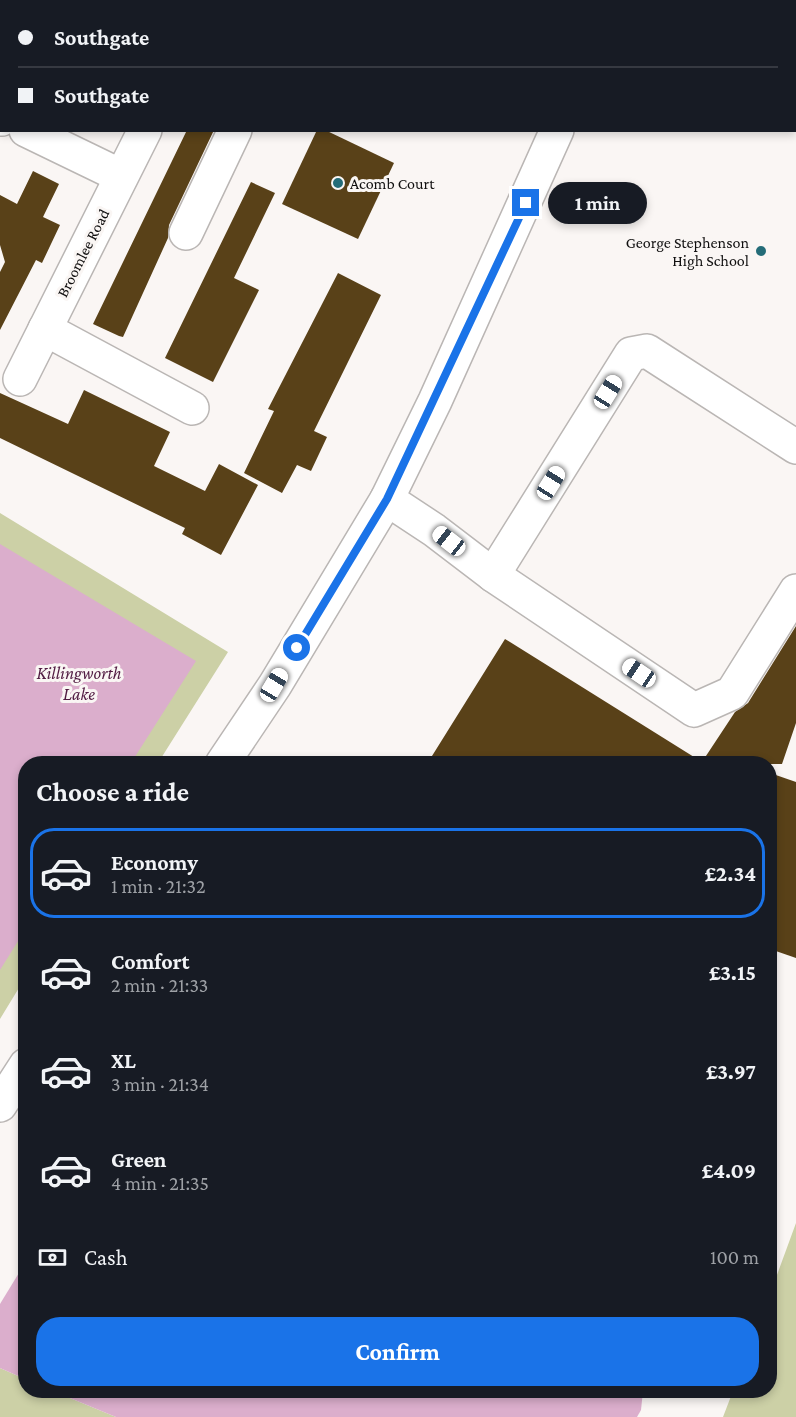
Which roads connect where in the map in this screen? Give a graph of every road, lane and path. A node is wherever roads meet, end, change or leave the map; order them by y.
1 (30, 132) edge
2 (143, 132) edge
3 (234, 132) edge
4 (556, 132) edge
5 (121, 176) junction
6 (186, 233) dead end
7 (45, 329) junction
8 (20, 379) dead end
9 (192, 408) dead end
10 (796, 447) edge
11 (387, 499) junction
12 (493, 575) junction
13 (796, 591) edge
14 (227, 756) edge
15 (18, 1077) edge
16 (0, 1105) edge

1 - 5 street
2 - 5 street, Broomlee Road
3 - 6 street
4 - 11 street
5 - 7 street, Broomlee Road
7 - 8 street, Broomlee Road
7 - 9 street
10 - 12 street
11 - 12 street
11 - 14 street
12 - 13 street
15 - 16 street

